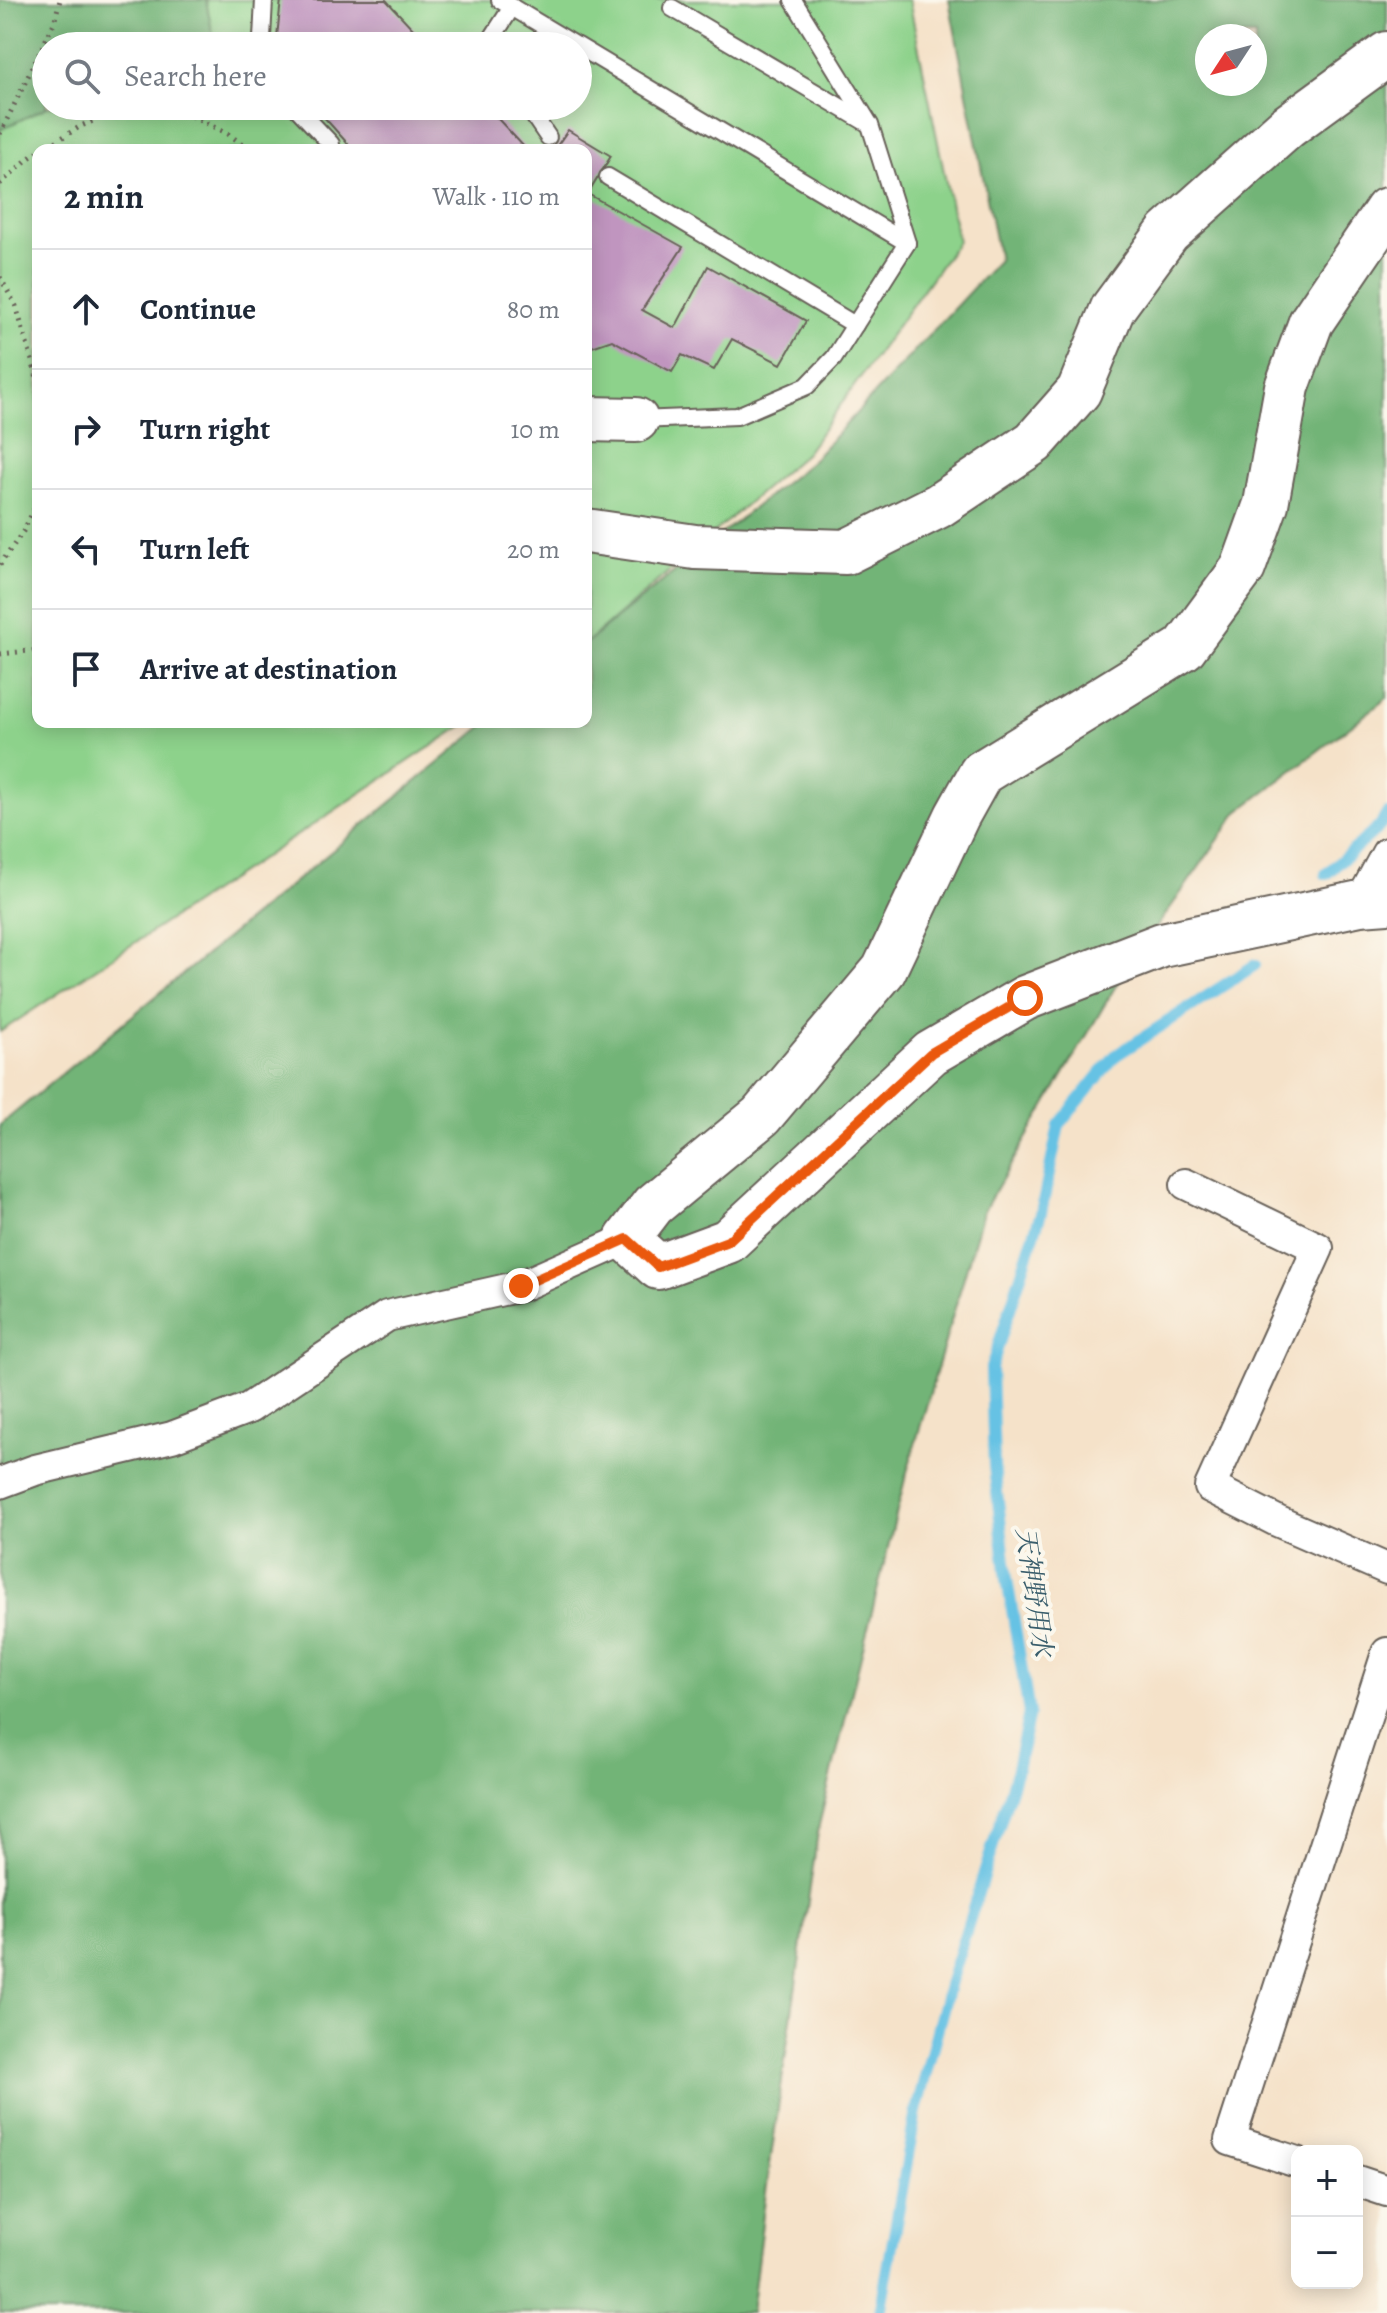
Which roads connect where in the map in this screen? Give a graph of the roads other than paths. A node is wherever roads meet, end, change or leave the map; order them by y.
1 (264, 0) edge
2 (793, 0) edge
3 (506, 3) edge
4 (672, 8) dead end
5 (262, 32) edge
6 (493, 32) edge
7 (555, 32) edge
8 (592, 54) edge
9 (1387, 54) edge
10 (308, 120) edge
11 (536, 120) edge
12 (870, 125) junction
13 (548, 137) dead end
14 (331, 144) dead end
15 (608, 177) dead end
16 (1387, 210) edge
17 (907, 243) junction
18 (855, 325) junction
19 (592, 419) edge
20 (636, 420) joint
21 (592, 532) edge
22 (1387, 853) edge
23 (1374, 902) edge
24 (1186, 1184) dead end
25 (627, 1239) junction
26 (0, 1483) edge
27 (1387, 1569) edge
28 (1387, 1653) edge
29 (1291, 2160) edge
30 (1363, 2183) edge
31 (1387, 2191) edge

1 - 5 lane
2 - 12 lane
3 - 6 lane
3 - 7 lane
4 - 12 lane
8 - 17 lane
9 - 21 street
10 - 14 lane
11 - 13 lane
12 - 17 lane
15 - 18 lane
16 - 25 street
17 - 18 lane
18 - 20 lane
19 - 20 street
22 - 23 street
23 - 25 street
24 - 27 street
25 - 26 street
28 - 29 street
30 - 31 street

